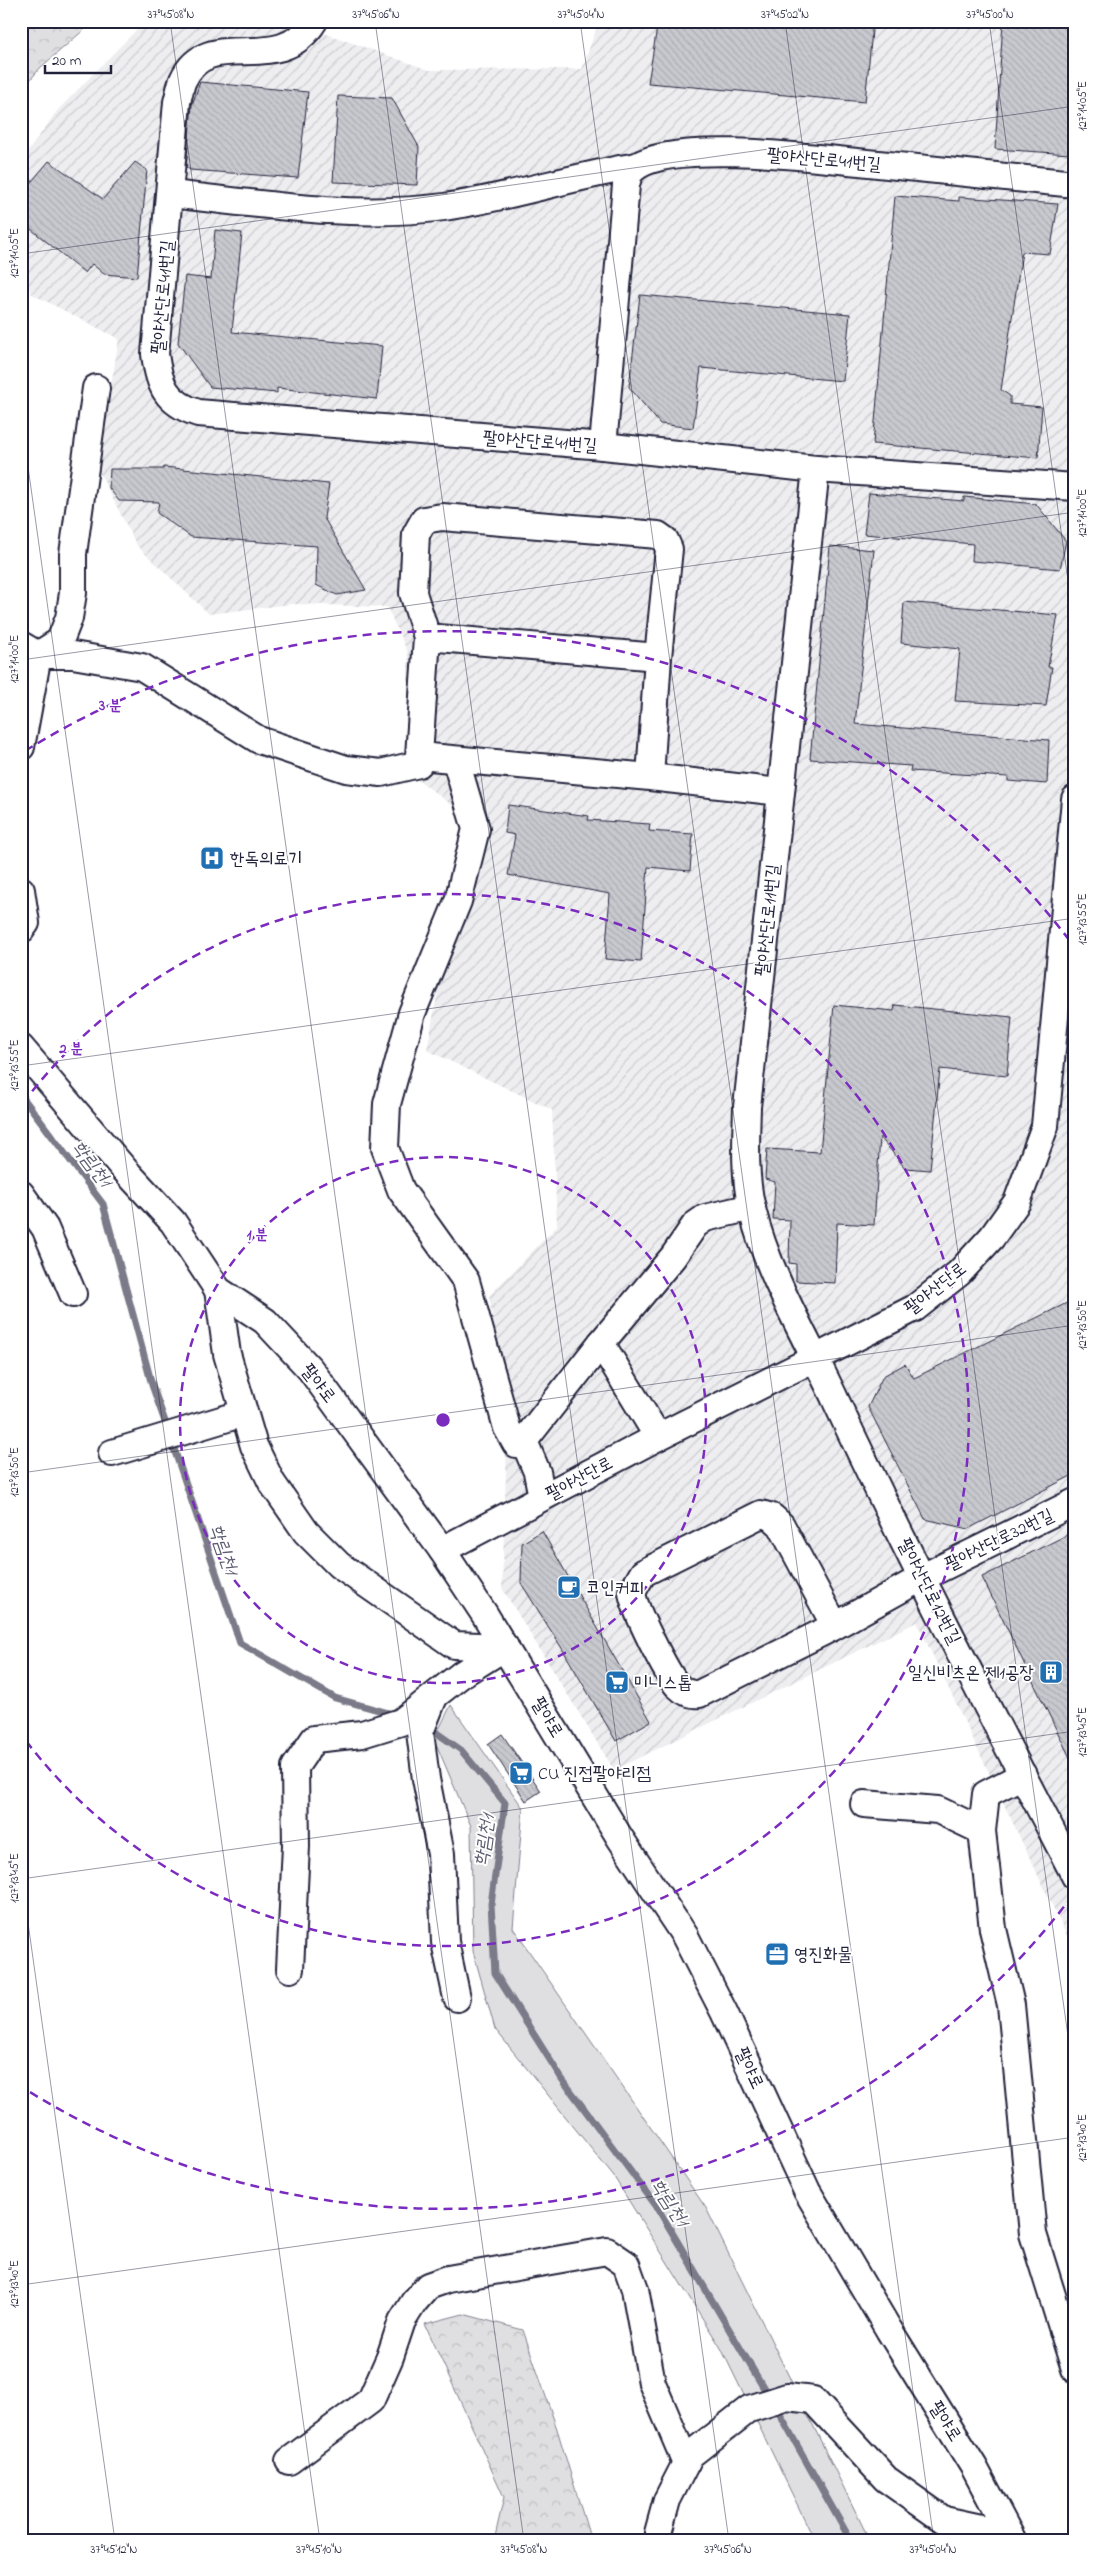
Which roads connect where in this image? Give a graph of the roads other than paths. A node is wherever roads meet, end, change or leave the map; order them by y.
1 (314, 21) edge
2 (637, 166) junction
3 (1075, 184) edge
4 (171, 194) junction
5 (96, 388) dead end
6 (604, 446) junction
7 (816, 469) junction
8 (1075, 487) edge
9 (427, 637) junction
10 (30, 650) edge
11 (658, 657) junction
12 (21, 747) edge
13 (419, 756) junction
14 (456, 761) junction
15 (650, 777) junction
16 (780, 792) junction
17 (1075, 799) edge
18 (21, 890) edge
19 (21, 930) edge
20 (21, 1048) edge
21 (21, 1194) edge
22 (752, 1207) junction
23 (218, 1290) junction
24 (73, 1294) dead end
25 (601, 1343) junction
26 (816, 1358) junction
27 (244, 1413) junction
28 (658, 1437) junction
29 (524, 1441) junction
30 (123, 1450) dead end
31 (542, 1497) junction
32 (1075, 1502) edge
33 (442, 1550) junction
34 (923, 1577) junction
35 (834, 1626) junction
36 (505, 1647) junction
37 (411, 1727) junction
38 (1023, 1775) junction
39 (864, 1804) dead end
40 (982, 1831) junction
41 (1075, 1876) edge
42 (290, 1969) dead end
43 (457, 1998) dead end
44 (1075, 2369) edge
45 (289, 2461) dead end
46 (686, 2462) junction
47 (658, 2533) dead end
48 (1011, 2537) edge

1 - 4 street
2 - 3 street, 팔야산단로41번길
2 - 4 street, 팔야산단로41번길
2 - 6 street
4 - 6 street, 팔야산단로41번길
5 - 10 street
6 - 7 street, 팔야산단로41번길
7 - 8 street, 팔야산단로41번길
7 - 16 street, 팔야산단로11번길
9 - 11 street
9 - 11 street
9 - 13 street
10 - 12 street
10 - 13 street
11 - 15 street
13 - 14 street
14 - 15 street
14 - 29 street
15 - 16 street
16 - 22 street, 팔야산단로11번길
17 - 26 street, 팔야산단로
18 - 19 street
20 - 23 street, 팔야로
21 - 24 street
22 - 25 street
22 - 26 street, 팔야산단로11번길
23 - 27 street
23 - 33 street, 팔야로
25 - 28 street
25 - 29 street
26 - 28 street, 팔야산단로
26 - 34 street, 팔야산단로12번길
27 - 30 street
27 - 36 street
28 - 31 street, 팔야산단로
29 - 31 street
31 - 33 street, 팔야산단로
32 - 34 street, 팔야산단로32번길
33 - 36 street, 팔야로
34 - 35 street, 팔야산단로32번길
34 - 38 street, 팔야산단로12번길
35 - 35 street, 팔야산단로32번길
36 - 37 street
36 - 48 street, 팔야로
37 - 42 street
37 - 43 street
38 - 40 street
38 - 41 street, 팔야산단로12번길
39 - 40 street
40 - 44 street
45 - 46 street
46 - 47 street
46 - 48 street

